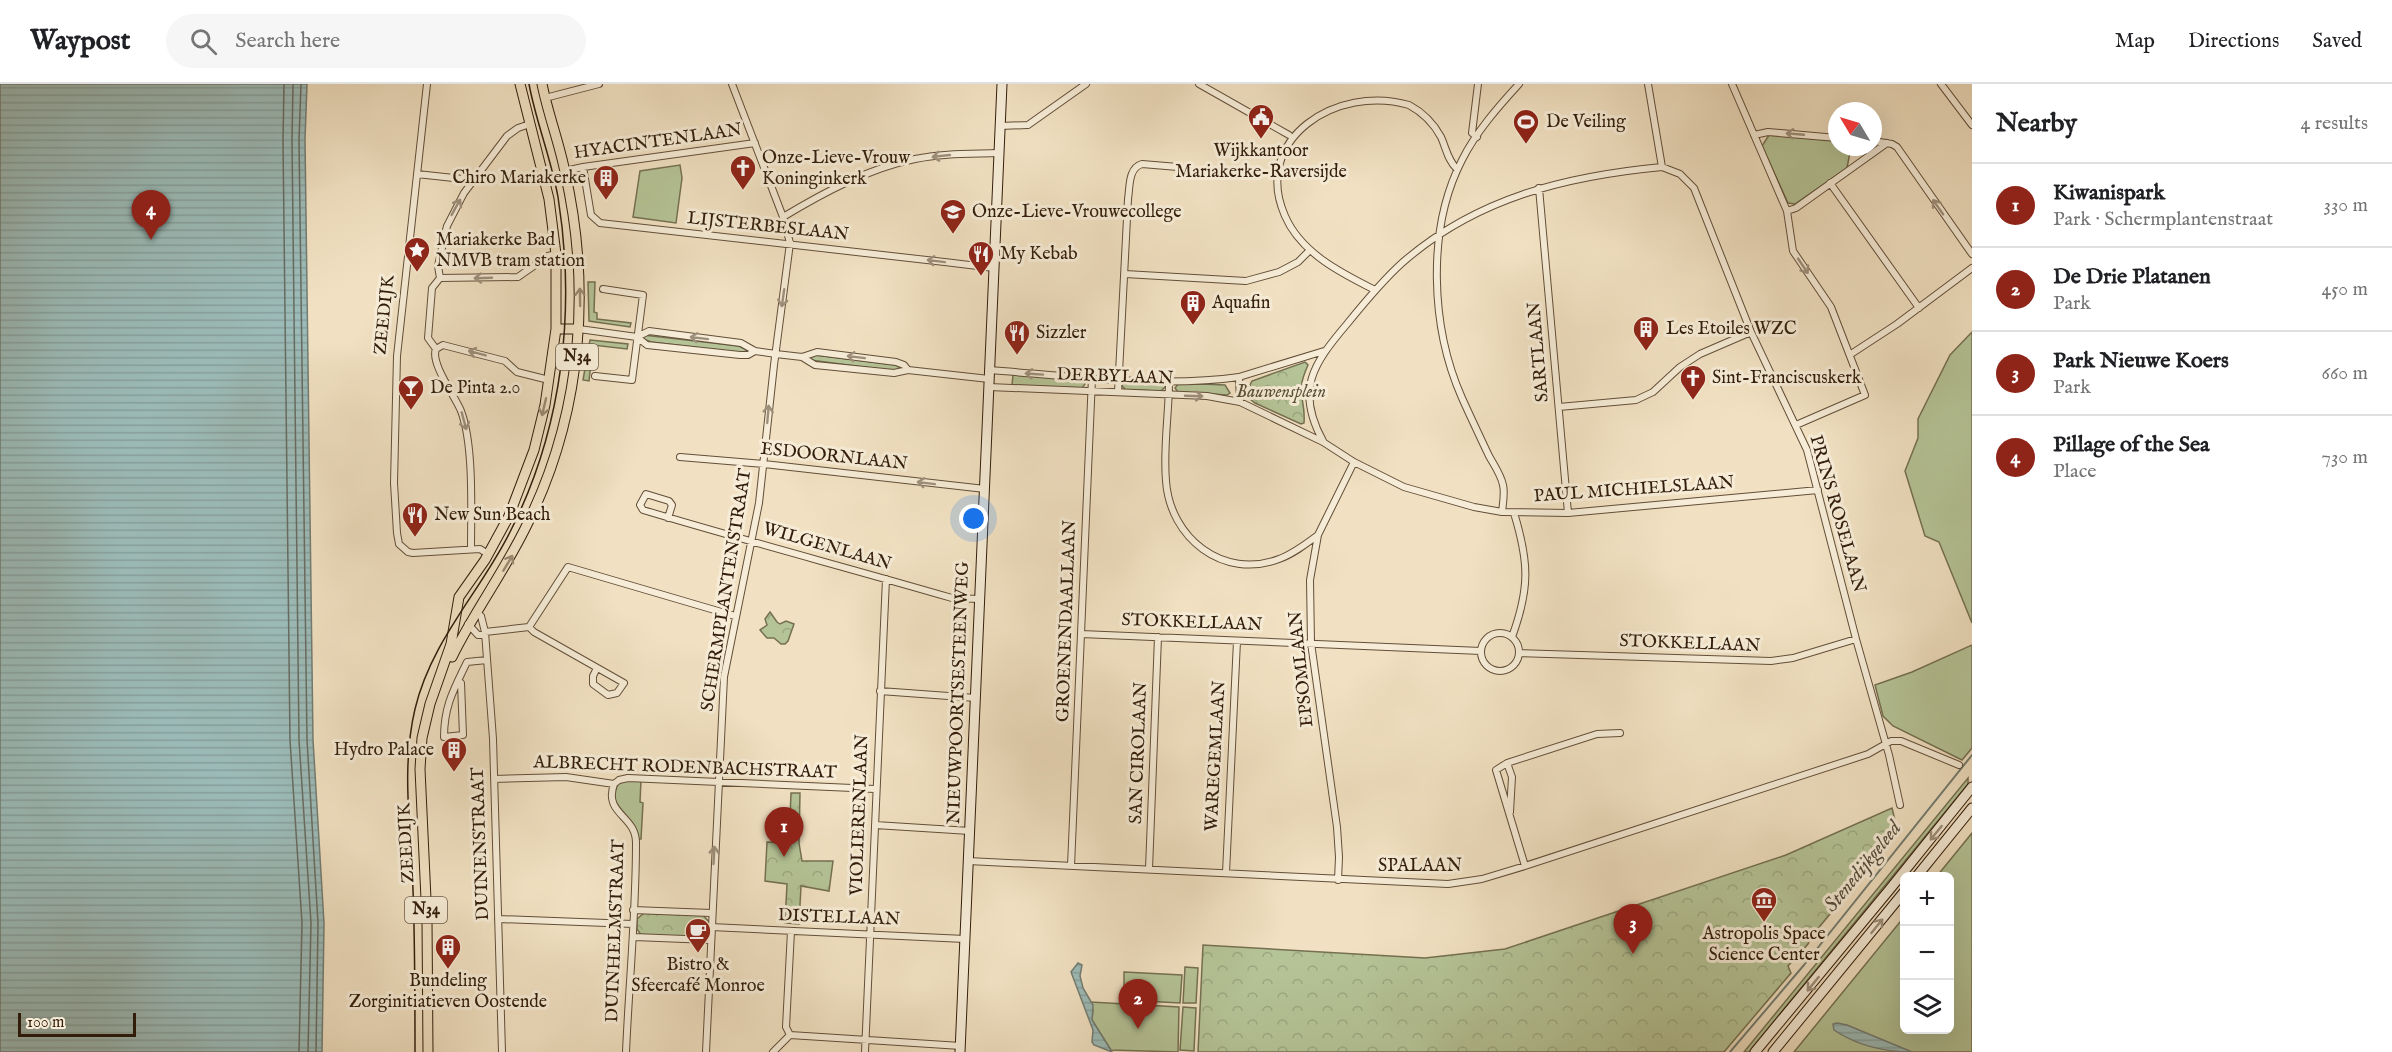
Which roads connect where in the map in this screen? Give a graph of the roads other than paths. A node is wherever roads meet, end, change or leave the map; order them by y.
1 (427, 84) edge
2 (520, 84) edge
3 (542, 84) edge
4 (599, 84) edge
5 (732, 84) edge
6 (1002, 84) edge
7 (1086, 84) edge
8 (1199, 84) edge
9 (1478, 84) edge
10 (1519, 84) edge
11 (1648, 84) edge
12 (1732, 84) edge
13 (1941, 84) edge
14 (1368, 94) dead end
15 (545, 98) junction
16 (1313, 111) dead end
17 (530, 124) junction
18 (1000, 126) junction
19 (1972, 126) edge
20 (1288, 135) junction
21 (1754, 135) junction
22 (1477, 136) junction
23 (1828, 137) edge
24 (1882, 142) edge
25 (755, 143) junction
26 (1887, 143) junction
27 (999, 153) junction
28 (583, 166) junction
29 (1662, 167) junction
30 (1457, 169) junction
31 (565, 171) junction
32 (1180, 171) dead end
33 (417, 174) junction
34 (472, 180) junction
35 (1830, 183) junction
36 (1539, 188) junction
37 (1787, 211) junction
38 (783, 217) junction
39 (1438, 235) junction
40 (790, 243) junction
41 (1310, 250) junction
42 (556, 254) junction
43 (1972, 254) edge
44 (994, 268) junction
45 (1972, 268) edge
46 (1125, 274) junction
47 (440, 278) junction
48 (603, 289) dead end
49 (1375, 290) junction
50 (1919, 308) junction
51 (556, 328) junction
52 (579, 330) junction
53 (1751, 332) junction
54 (637, 337) junction
55 (436, 349) junction
56 (755, 351) junction
57 (1324, 351) junction
58 (776, 354) junction
59 (1851, 354) junction
60 (802, 357) junction
61 (908, 370) junction
62 (595, 376) dead end
63 (1092, 378) junction
64 (1239, 378) junction
65 (989, 379) junction
66 (1118, 379) junction
67 (550, 381) junction
68 (1169, 381) junction
69 (1092, 391) junction
70 (1118, 392) junction
71 (1169, 395) junction
72 (1240, 402) junction
73 (1559, 406) junction
74 (1796, 425) junction
75 (1323, 442) junction
76 (680, 457) dead end
77 (1353, 462) junction
78 (764, 464) junction
79 (985, 489) junction
80 (1818, 490) junction
81 (1502, 512) junction
82 (1514, 513) junction
83 (1568, 513) junction
84 (668, 518) junction
85 (1318, 535) junction
86 (752, 542) junction
87 (471, 549) junction
88 (488, 554) junction
89 (886, 579) junction
90 (980, 599) junction
91 (457, 609) junction
92 (476, 612) junction
93 (735, 616) junction
94 (468, 624) junction
95 (529, 627) junction
96 (484, 633) junction
97 (1082, 634) junction
98 (1512, 636) junction
99 (1158, 637) junction
100 (1856, 639) junction
101 (1237, 641) junction
102 (1311, 643) junction
103 (1481, 651) junction
104 (1520, 653) junction
105 (487, 660) junction
106 (597, 668) junction
107 (443, 672) junction
108 (458, 681) junction
109 (880, 692) junction
110 (976, 698) junction
111 (1620, 733) dead end
112 (1886, 745) junction
113 (1508, 763) junction
114 (1959, 765) dead end
115 (494, 779) junction
116 (718, 782) junction
117 (614, 784) junction
118 (1972, 787) edge
119 (875, 789) junction
120 (1900, 806) dead end
121 (1972, 808) edge
122 (1509, 815) junction
123 (875, 825) junction
124 (970, 831) junction
125 (968, 861) junction
126 (1071, 866) junction
127 (1525, 866) junction
128 (1149, 869) junction
129 (1920, 872) edge
130 (1226, 873) junction
131 (1338, 880) junction
132 (1900, 898) edge
133 (633, 910) junction
134 (711, 913) junction
135 (498, 919) junction
136 (633, 924) junction
137 (711, 927) junction
138 (791, 931) junction
139 (870, 934) junction
140 (634, 937) junction
141 (965, 939) junction
142 (710, 940) junction
143 (790, 1035) junction
144 (865, 1040) junction
145 (960, 1049) edge
146 (428, 1052) edge
147 (502, 1052) edge
148 (626, 1052) edge
149 (706, 1052) edge
150 (773, 1052) edge
151 (865, 1052) edge
152 (1755, 1052) edge
153 (1773, 1052) edge

1 - 33 street, ZEEDIJK
2 - 17 main road, N34
3 - 15 main road, N34
4 - 15 street
5 - 25 street
6 - 18 main road, NIEUWPOORTSESTEENWEG
7 - 18 street
8 - 20 street
9 - 22 street
10 - 22 street
11 - 29 street
12 - 21 street
13 - 19 street
14 - 30 street
15 - 31 main road, N34
16 - 20 street
17 - 34 street
17 - 42 main road, N34
18 - 27 main road, NIEUWPOORTSESTEENWEG
20 - 41 street
23 -> 21 street
21 - 37 street
22 - 30 street
24 - 26 street
25 - 28 street, HYACINTENLAAN
25 - 38 street
26 - 35 street
43 -> 26 street
27 -> 38 street
27 - 44 main road, NIEUWPOORTSESTEENWEG
28 - 31 street, HYACINTENLAAN
28 - 40 street, LIJSTERBESLAAN
29 - 36 street
29 - 53 street, PRINS ROSELAAN
30 - 39 street
52 -> 31 main road, N34
32 - 46 street
33 - 34 street
33 - 87 street, ZEEDIJK
47 -> 34 street
35 - 37 street
35 - 50 street
36 - 39 street
36 - 73 street, SARTLAAN
37 -> 59 street
38 - 40 street
39 - 49 street
39 - 81 street
44 -> 40 street, LIJSTERBESLAAN
40 -> 58 street, SCHERMPLANTENSTRAAT
41 - 46 street
41 - 49 street
42 -> 47 street
42 - 51 main road, N34
44 - 65 main road, NIEUWPOORTSESTEENWEG
45 - 50 street
46 - 66 street
47 - 55 street
48 - 54 street
49 - 57 street
50 - 59 street
51 - 52 main road, N34
51 - 67 main road, N34
52 - 54 street
92 -> 52 main road, N34
53 - 73 street
53 - 74 street, PRINS ROSELAAN
56 -> 54 street
54 - 56 street
54 - 62 street
67 -> 55 street
55 -> 87 street
56 - 58 street
57 - 64 street
57 - 75 street
58 - 60 street
78 -> 58 street, SCHERMPLANTENSTRAAT
59 - 74 street
60 - 61 street
61 -> 60 street
61 - 65 street
63 -> 65 street, DERBYLAAN
63 - 66 street, DERBYLAAN
63 - 69 street, GROENENDAALLAAN
64 - 68 street, DERBYLAAN
64 - 72 street
65 - 69 street, DERBYLAAN
65 - 79 main road, NIEUWPOORTSESTEENWEG
66 - 68 street, DERBYLAAN
66 - 70 street
67 -> 88 main road, N34
68 - 71 street
69 - 70 street, DERBYLAAN
69 - 97 street, GROENENDAALLAAN
70 - 71 street, DERBYLAAN
71 -> 72 street, DERBYLAAN
71 - 85 street
72 - 75 street
73 - 83 street, SARTLAAN
74 - 80 street, PRINS ROSELAAN
75 - 77 street, PAUL MICHIELSLAAN
76 - 78 street, ESDOORNLAAN
77 - 81 street, PAUL MICHIELSLAAN
77 - 85 street, EPSOMLAAN
79 -> 78 street, ESDOORNLAAN
78 - 86 street, SCHERMPLANTENSTRAAT
79 - 90 main road, NIEUWPOORTSESTEENWEG
80 - 83 street, PAUL MICHIELSLAAN
80 - 100 street, PRINS ROSELAAN
81 - 82 street, PAUL MICHIELSLAAN
82 - 83 street, PAUL MICHIELSLAAN
82 - 98 street
84 - 84 street, WILGENLAAN
84 - 86 street, WILGENLAAN
85 - 102 street, EPSOMLAAN
86 - 89 street, WILGENLAAN
86 - 93 street, SCHERMPLANTENSTRAAT
87 - 88 street
88 - 91 main road, N34
89 - 90 street, WILGENLAAN
89 - 109 street, VIOLIERENLAAN
90 - 110 main road, NIEUWPOORTSESTEENWEG
91 - 94 main road
91 - 107 main road, ZEEDIJK / N34
92 - 94 main road, N34
92 - 96 street, DUINENSTRAAT
93 - 95 street
93 - 116 street, SCHERMPLANTENSTRAAT
94 - 96 street
94 - 107 main road, ZEEDIJK / N34
95 - 96 street
95 - 106 street
96 - 105 street, DUINENSTRAAT
97 - 99 street, STOKKELLAAN
97 - 126 street, GROENENDAALLAAN
98 - 103 street
98 - 104 street
99 - 101 street, STOKKELLAAN
99 - 128 street, SAN CIROLAAN
100 - 104 street, STOKKELLAAN
100 - 112 street, PRINS ROSELAAN
101 - 102 street, STOKKELLAAN
101 - 130 street, WAREGEMLAAN
102 - 103 street, STOKKELLAAN
102 - 131 street, EPSOMLAAN
103 - 104 street
105 - 108 street
105 - 115 street, DUINENSTRAAT
106 - 106 street
107 - 146 main road, ZEEDIJK / N34
108 - 108 street
109 - 110 street
109 - 119 street, VIOLIERENLAAN
110 - 124 main road, NIEUWPOORTSESTEENWEG
111 - 113 street
112 - 114 street
112 - 120 street, PRINS ROSELAAN
112 - 127 street, SPALAAN
113 - 122 street
113 - 122 street
115 - 117 street, ALBRECHT RODENBACHSTRAAT
115 - 135 street, DUINENSTRAAT
116 - 117 street, ALBRECHT RODENBACHSTRAAT
116 - 119 street, ALBRECHT RODENBACHSTRAAT
134 -> 116 street, SCHERMPLANTENSTRAAT
117 - 133 street, DUINHELMSTRAAT
118 -> 152 main road
119 - 123 street, VIOLIERENLAAN
121 - 129 main road
122 - 127 street
123 - 124 street
123 - 139 street, VIOLIERENLAAN
124 - 125 main road, NIEUWPOORTSESTEENWEG
125 - 126 street, SPALAAN
125 - 141 main road, NIEUWPOORTSESTEENWEG
126 - 128 street, SPALAAN
127 - 131 street, SPALAAN
128 - 130 street, SPALAAN
130 - 131 street, SPALAAN
153 -> 132 main road
133 - 134 street
133 - 136 street, DUINHELMSTRAAT
134 - 137 street, SCHERMPLANTENSTRAAT
135 - 136 street
135 - 147 street, DUINENSTRAAT
136 - 140 street, DUINHELMSTRAAT
137 - 138 street, DISTELLAAN
137 - 142 street, SCHERMPLANTENSTRAAT
138 - 139 street, DISTELLAAN
138 - 143 street
139 - 141 street, DISTELLAAN
139 - 144 street, VIOLIERENLAAN
140 - 142 street
140 - 148 street, DUINHELMSTRAAT
141 - 145 main road, NIEUWPOORTSESTEENWEG
142 - 149 street, SCHERMPLANTENSTRAAT
143 - 144 street
143 - 150 street
144 - 145 street
144 - 151 street, VIOLIERENLAAN

